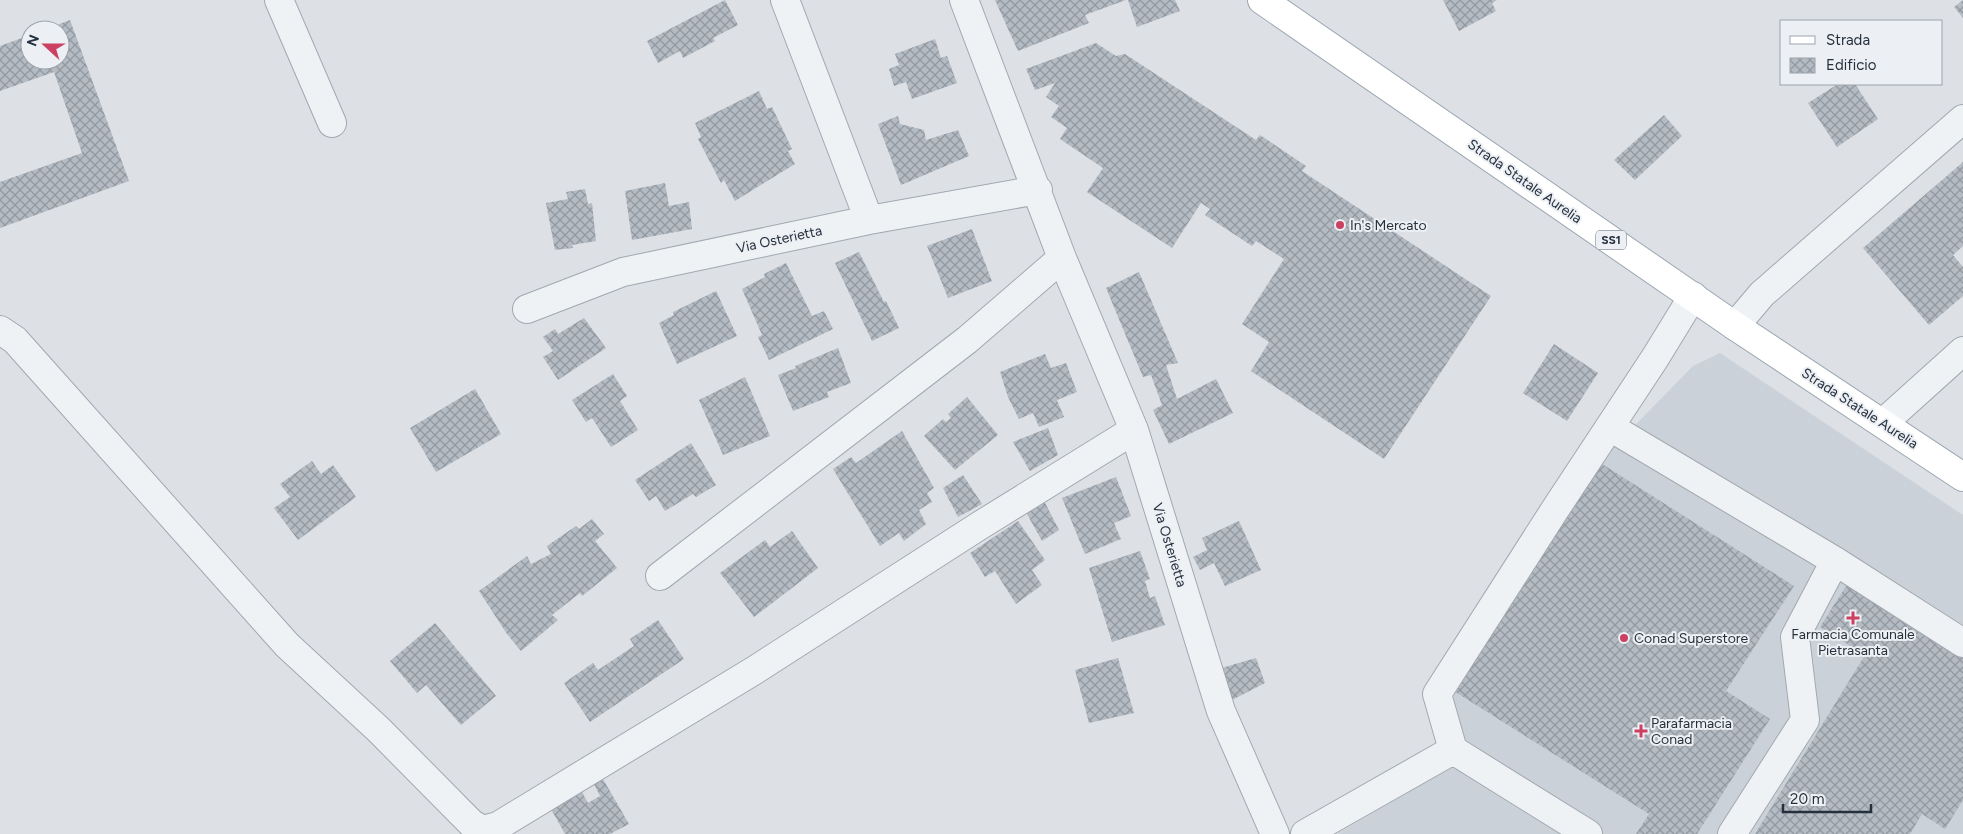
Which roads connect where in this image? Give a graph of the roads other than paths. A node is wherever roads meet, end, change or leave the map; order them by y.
1 (279, 0) edge
2 (785, 0) edge
3 (964, 0) edge
4 (1262, 0) edge
5 (1963, 119) edge
6 (332, 123) dead end
7 (1038, 190) junction
8 (869, 220) junction
9 (1062, 258) junction
10 (1693, 296) junction
11 (527, 309) dead end
12 (1735, 326) junction
13 (0, 330) edge
14 (1963, 351) edge
15 (1883, 423) junction
16 (1610, 427) junction
17 (1134, 430) junction
18 (1963, 477) edge
19 (1835, 561) junction
20 (660, 576) dead end
21 (1963, 643) edge
22 (1453, 750) junction
23 (1275, 834) edge
24 (1305, 834) edge
25 (1588, 834) edge
26 (1732, 834) edge

1 - 6 street
2 - 8 street
3 - 7 street, Via Osterietta
4 - 10 main road, Strada Statale Aurelia / SS1
5 - 12 street
7 - 8 street, Via Osterietta
7 - 9 street, Via Osterietta
8 - 11 street, Via Osterietta
9 - 17 street, Via Osterietta
9 - 20 street
10 - 12 main road, Strada Statale Aurelia / SS1
10 - 16 street
12 - 15 main road, Strada Statale Aurelia / SS1
13 - 17 street
14 - 15 street
15 - 18 main road, Strada Statale Aurelia / SS1
16 - 19 street
16 - 22 street
17 - 23 street, Via Osterietta
19 - 21 street
19 - 26 street
22 - 24 street
22 - 25 street

